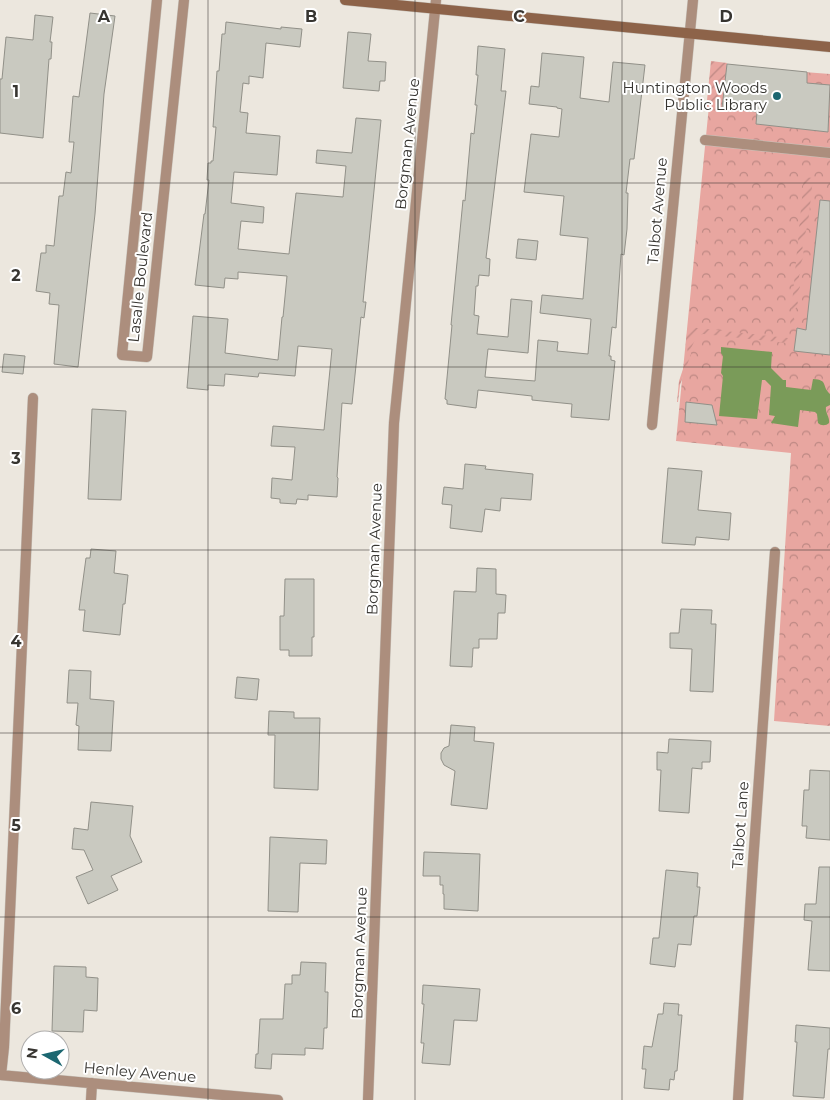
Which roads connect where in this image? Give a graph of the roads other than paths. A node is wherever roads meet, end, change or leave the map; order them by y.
1 (156, 0) edge
2 (184, 0) edge
3 (345, 0) edge
4 (693, 0) edge
5 (436, 4) edge
6 (690, 34) junction
7 (830, 47) edge
8 (705, 140) dead end
9 (830, 153) edge
10 (33, 398) dead end
11 (652, 426) dead end
12 (775, 552) dead end
13 (1, 1075) edge
14 (92, 1083) junction
15 (91, 1100) edge
16 (278, 1100) edge
17 (368, 1100) edge
18 (738, 1100) edge

1 - 2 street, Lasalle Boulevard
3 - 5 street
4 - 6 street, Talbot Avenue
5 - 6 street
5 - 17 street, Borgman Avenue
6 - 7 street
6 - 11 street, Talbot Avenue
8 - 9 street
10 - 13 street
12 - 18 street, Talbot Lane
13 - 14 street, Henley Avenue
14 - 15 street
14 - 16 street, Henley Avenue

